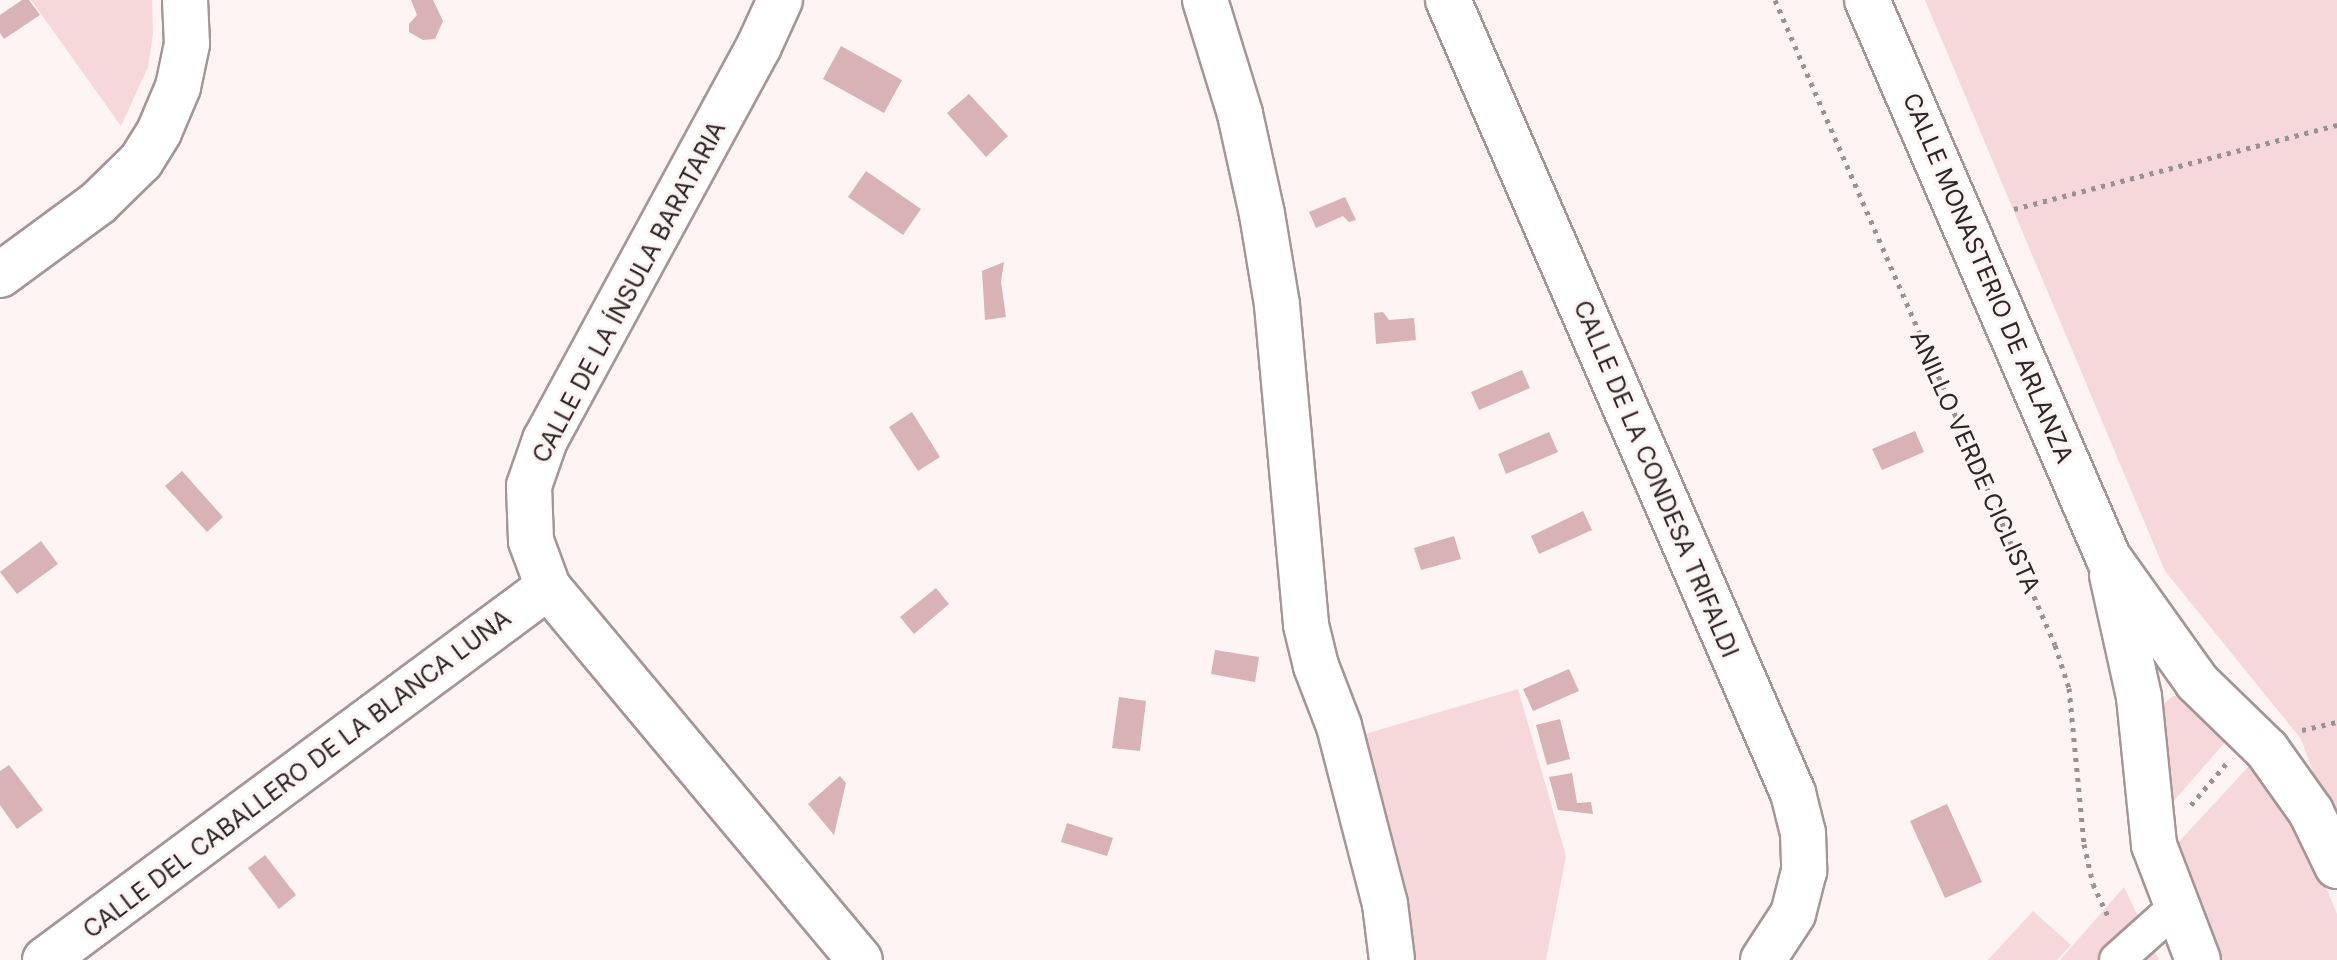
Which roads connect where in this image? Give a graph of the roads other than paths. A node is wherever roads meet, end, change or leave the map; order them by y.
1 (185, 0) edge
2 (780, 0) edge
3 (1205, 0) edge
4 (1448, 0) edge
5 (1867, 0) edge
6 (0, 275) edge
7 (2108, 557) junction
8 (548, 587) junction
9 (2337, 866) edge
10 (2175, 908) junction
11 (45, 960) edge
12 (860, 960) edge
13 (1392, 960) edge
14 (1763, 960) edge
15 (2117, 960) edge
16 (2198, 960) edge

1 - 6 street
2 - 8 street, CALLE DE LA ÍNSULA BARATARIA
3 - 13 street
4 - 14 street, CALLE DE LA CONDESA TRIFALDI
5 - 7 street, CALLE MONASTERIO DE ARLANZA
7 - 9 street, CALLE MONASTERIO DE ARLANZA
7 - 10 street, CALLE MONASTERIO DE ARLANZA
8 - 11 street, CALLE DEL CABALLERO DE LA BLANCA LUNA
8 - 12 street, CALLE DE LA ÍNSULA BARATARIA
10 - 15 street
10 - 16 street, CALLE MONASTERIO DE ARLANZA

